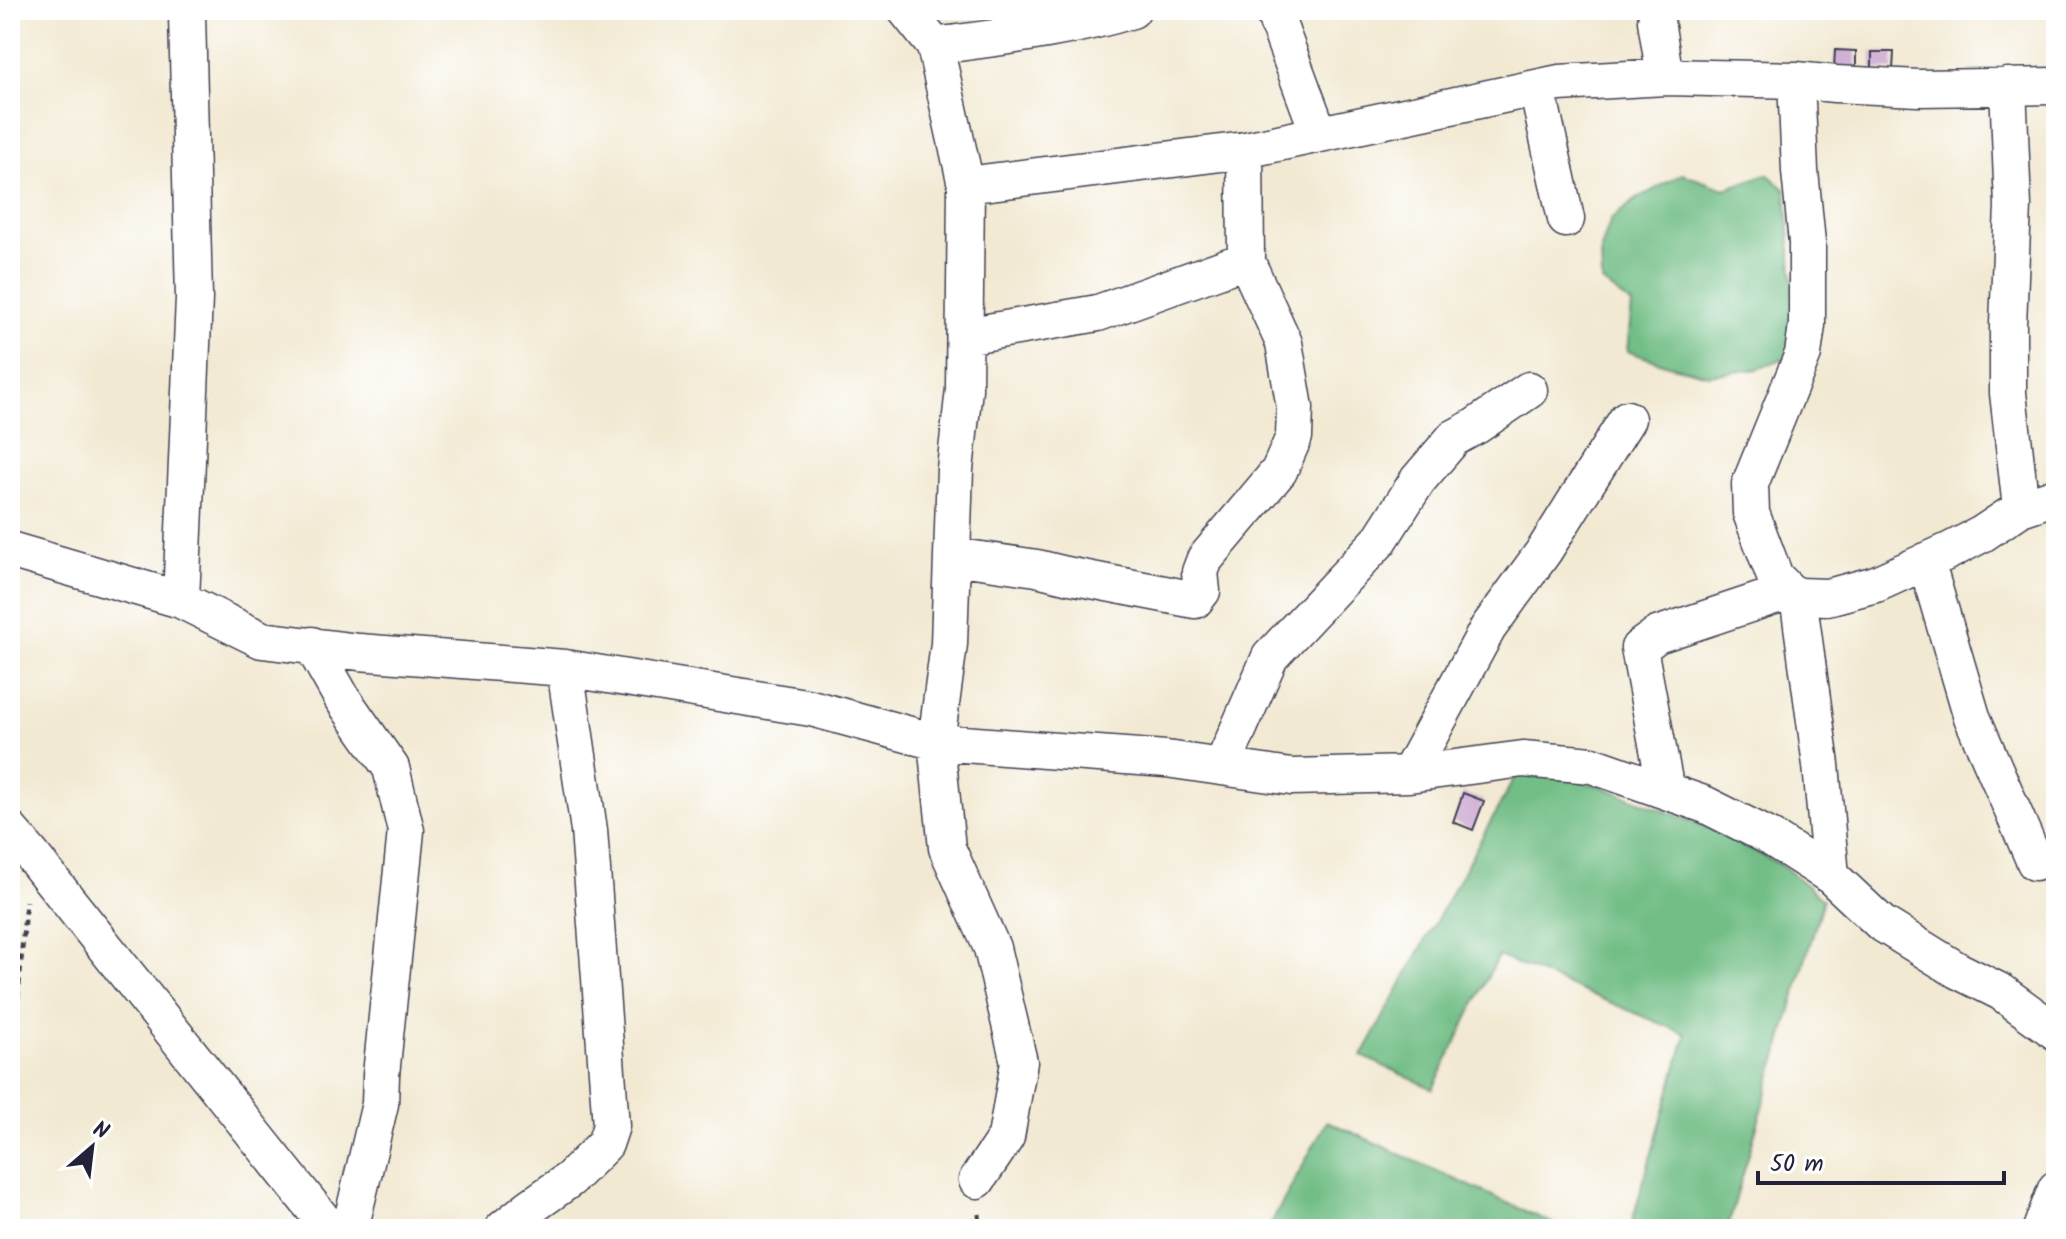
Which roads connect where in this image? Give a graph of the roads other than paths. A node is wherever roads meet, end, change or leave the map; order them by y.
1 (186, 10) edge
2 (906, 10) edge
3 (1132, 10) edge
4 (1273, 10) edge
5 (1658, 10) edge
6 (935, 46) junction
7 (1665, 77) junction
8 (1796, 80) junction
9 (2008, 86) junction
10 (2056, 86) edge
11 (1537, 88) junction
12 (1319, 134) junction
13 (1245, 150) junction
14 (966, 185) junction
15 (1566, 219) dead end
16 (1246, 260) junction
17 (965, 336) junction
18 (1529, 390) dead end
19 (1627, 419) dead end
20 (2046, 507) edge
21 (10, 550) edge
22 (953, 556) junction
23 (1926, 561) junction
24 (1794, 594) junction
25 (181, 600) junction
26 (312, 645) junction
27 (565, 668) junction
28 (936, 742) junction
29 (1222, 767) junction
30 (1409, 774) junction
31 (1666, 791) junction
32 (20, 842) edge
33 (2035, 862) dead end
34 (1831, 876) junction
35 (2056, 1032) edge
36 (977, 1180) dead end
37 (2056, 1189) edge
38 (330, 1229) edge
39 (350, 1229) edge
40 (503, 1229) edge
41 (2041, 1229) edge

1 - 25 street
2 - 6 street
3 - 6 street
4 - 12 street
5 - 7 street
6 - 14 street
7 - 8 street
7 - 11 street
8 - 9 street
8 - 24 street
9 - 10 street
9 - 20 street
11 - 12 street
11 - 15 street
12 - 13 street
13 - 14 street
13 - 16 street
14 - 17 street
16 - 17 street
16 - 22 street
17 - 22 street
18 - 29 street
19 - 30 street
20 - 23 street
21 - 25 street
22 - 28 street
23 - 24 street
23 - 33 street
24 - 31 street
24 - 34 street
25 - 26 street
26 - 27 street
26 - 39 street
27 - 28 street
27 - 40 street
28 - 29 street
28 - 36 street
29 - 30 street
30 - 31 street
31 - 34 street
32 - 38 street
34 - 35 street
37 - 41 street

